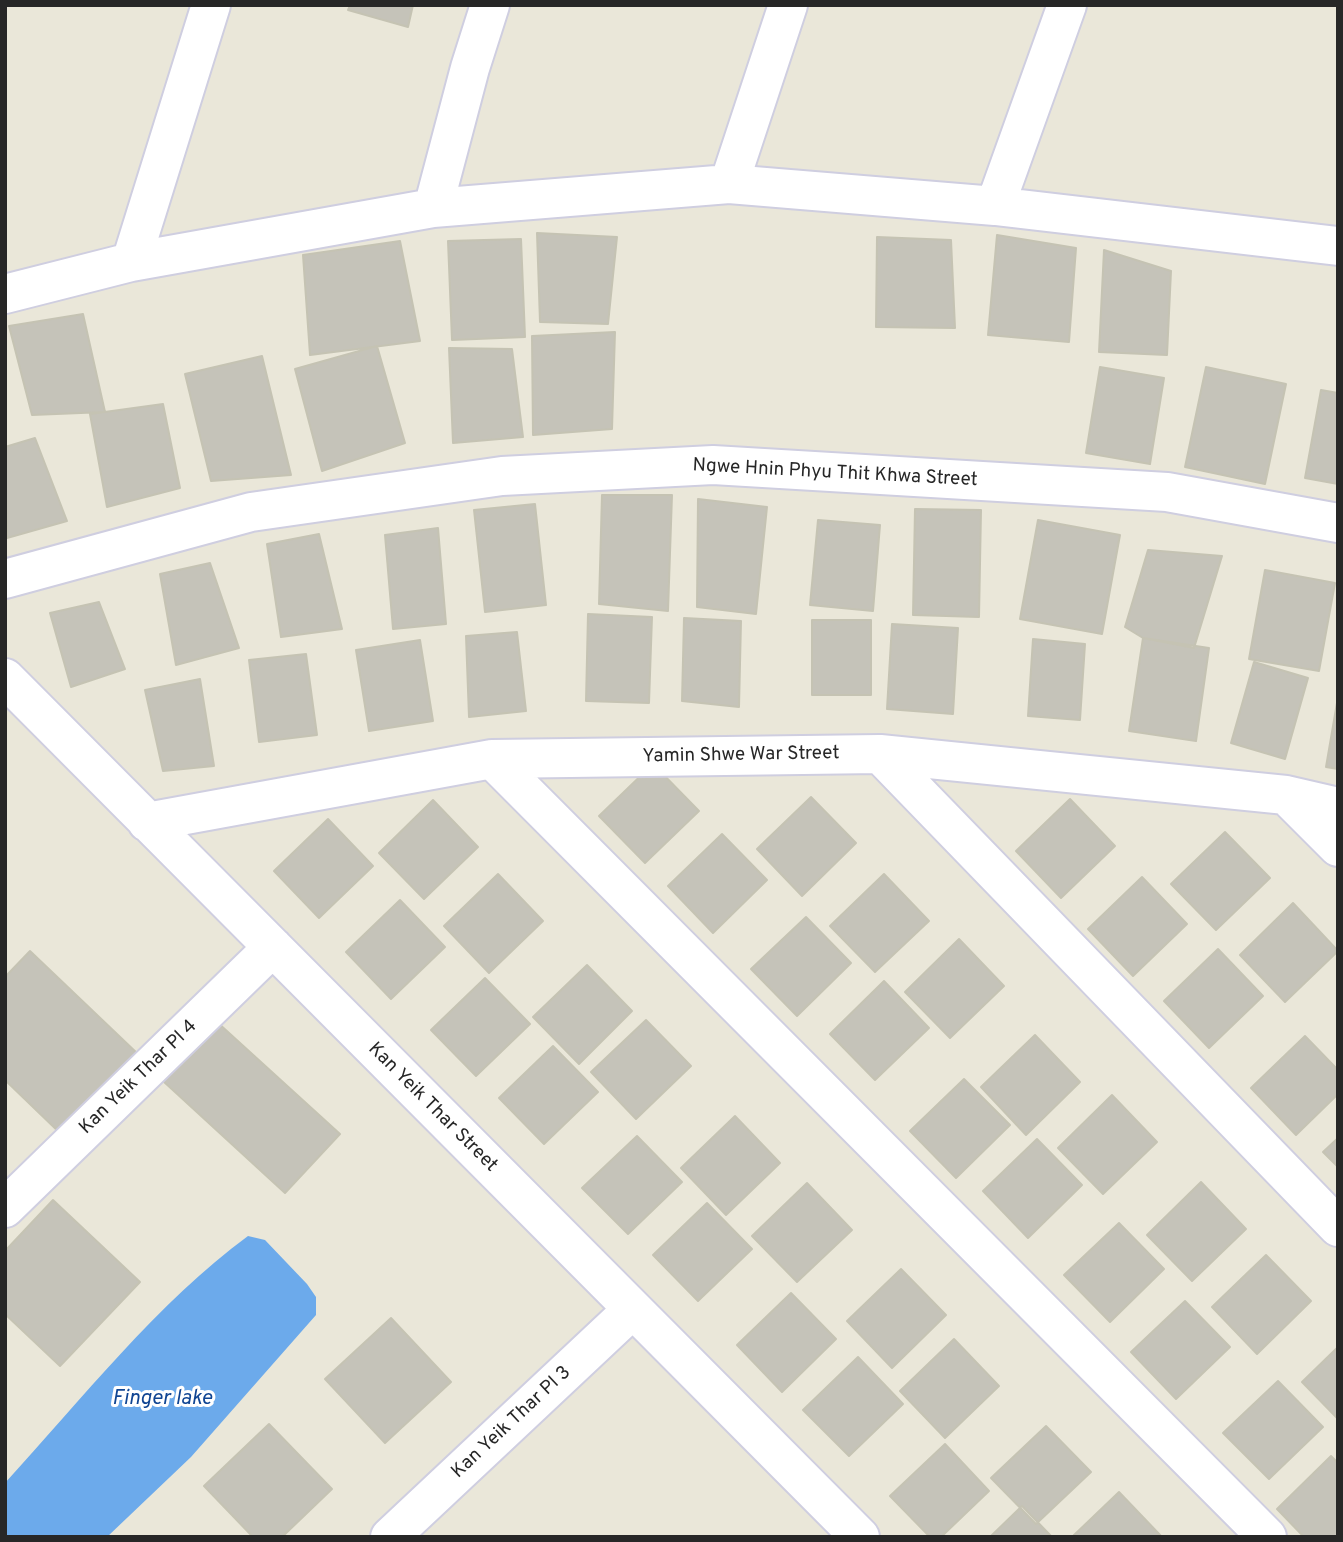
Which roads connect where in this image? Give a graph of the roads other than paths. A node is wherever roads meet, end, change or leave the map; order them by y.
1 (211, 5) edge
2 (490, 5) edge
3 (788, 5) edge
4 (1067, 5) edge
5 (729, 184) junction
6 (995, 206) junction
7 (433, 208) junction
8 (1338, 246) edge
9 (131, 262) junction
10 (5, 294) edge
11 (1338, 523) edge
12 (5, 579) edge
13 (5, 678) edge
14 (880, 754) junction
15 (492, 759) junction
16 (1286, 795) junction
17 (1338, 807) edge
18 (147, 822) junction
19 (1338, 847) edge
20 (273, 947) junction
21 (5, 1208) edge
22 (1338, 1227) edge
23 (633, 1309) junction
24 (390, 1537) edge
25 (860, 1537) edge
26 (1267, 1537) edge

1 - 9 street
2 - 7 street
3 - 5 street
4 - 6 street
5 - 6 street
5 - 7 street
6 - 8 street
7 - 9 street
9 - 10 street
11 - 12 street, Ngwe Hnin Phyu Thit Khwa Street
13 - 18 street, Kan Yeik Thar Street
14 - 15 street, Yamin Shwe War Street
14 - 16 street, Yamin Shwe War Street
14 - 22 street
15 - 18 street, Yamin Shwe War Street
15 - 26 street
16 - 17 street, Yamin Shwe War Street
16 - 19 street
18 - 20 street, Kan Yeik Thar Street
20 - 21 street, Kan Yeik Thar Pl 4
20 - 23 street, Kan Yeik Thar Street
23 - 24 street, Kan Yeik Thar Pl 3
23 - 25 street, Kan Yeik Thar Street

